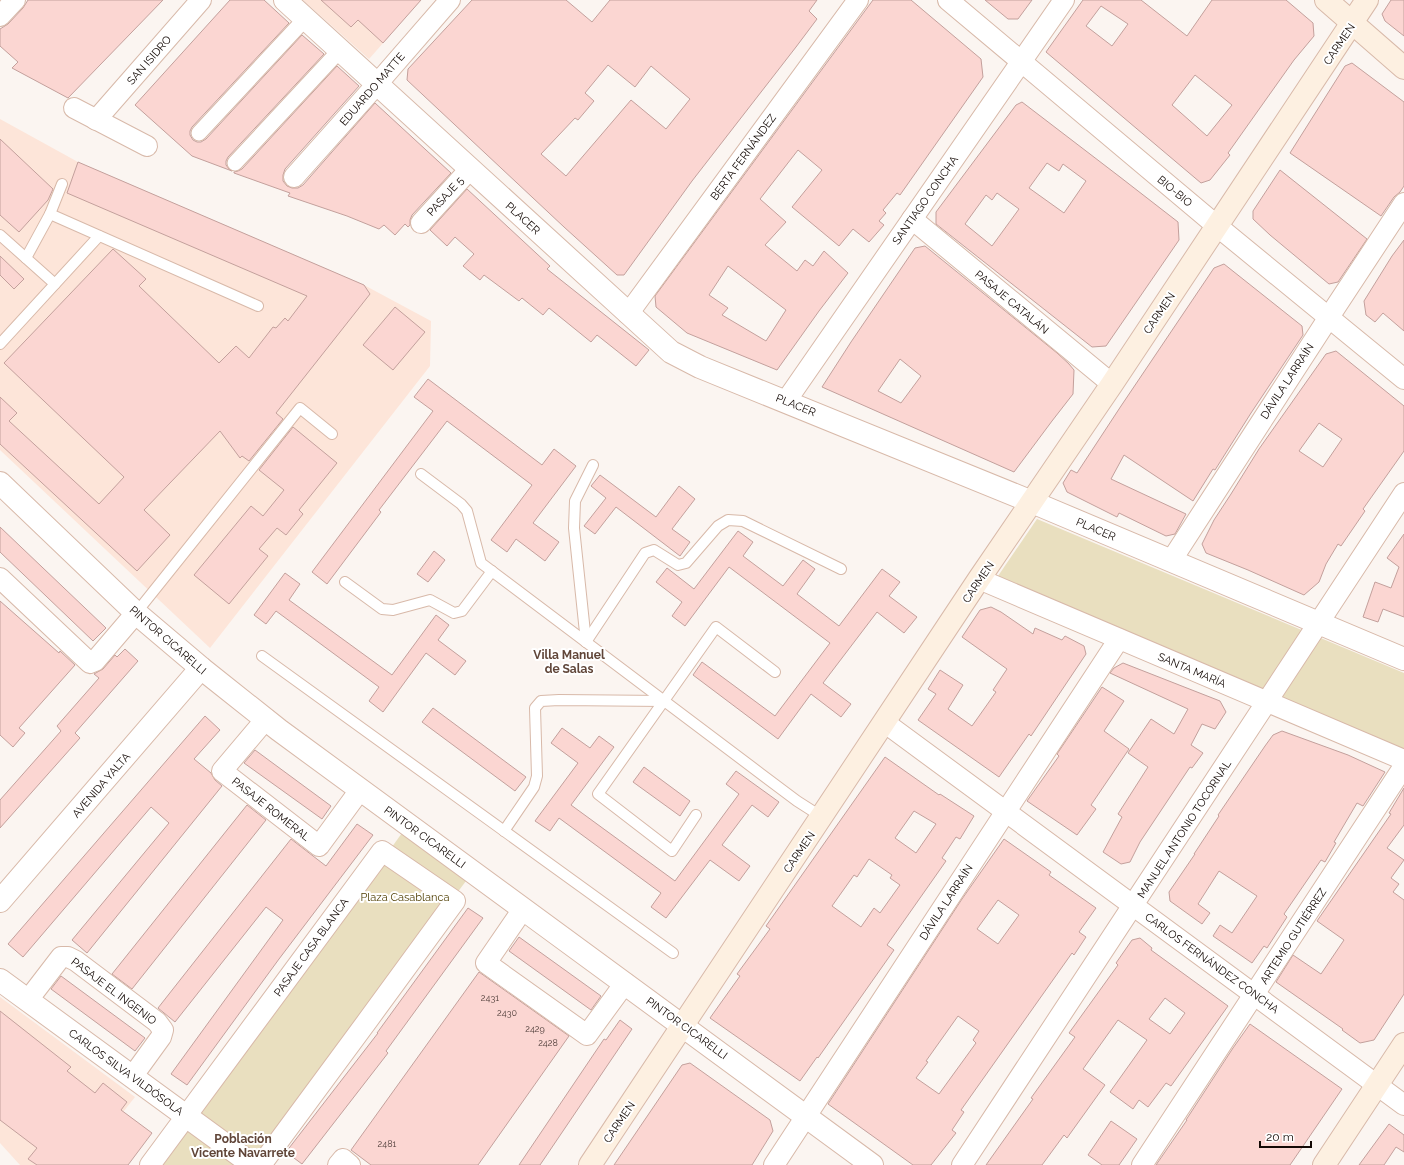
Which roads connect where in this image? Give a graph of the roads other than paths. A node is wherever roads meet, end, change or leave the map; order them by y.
1 (15, 0) edge
2 (201, 0) edge
3 (285, 0) edge
4 (450, 0) edge
5 (858, 0) edge
6 (948, 0) edge
7 (1064, 0) edge
8 (1326, 0) edge
9 (1367, 0) edge
10 (0, 16) edge
11 (305, 19) junction
12 (1352, 23) junction
13 (340, 50) junction
14 (1021, 62) junction
15 (1404, 68) edge
16 (377, 84) junction
17 (74, 108) dead end
18 (96, 120) junction
19 (199, 133) dead end
20 (146, 146) dead end
21 (235, 163) dead end
22 (470, 169) junction
23 (294, 177) dead end
24 (62, 184) dead end
25 (1404, 203) edge
26 (50, 214) junction
27 (912, 219) junction
28 (421, 223) dead end
29 (1217, 226) junction
30 (0, 234) edge
31 (99, 236) junction
32 (26, 258) junction
33 (55, 284) junction
34 (258, 306) dead end
35 (628, 314) junction
36 (1329, 317) junction
37 (2, 339) edge
38 (1404, 379) edge
39 (1112, 384) junction
40 (786, 401) junction
41 (332, 434) dead end
42 (593, 465) dead end
43 (421, 474) dead end
44 (0, 483) edge
45 (1404, 493) edge
46 (1032, 502) junction
47 (1171, 561) junction
48 (841, 569) dead end
49 (492, 571) junction
50 (0, 578) edge
51 (979, 579) junction
52 (345, 582) dead end
53 (136, 613) junction
54 (1319, 623) junction
55 (1119, 639) junction
56 (586, 642) junction
57 (262, 656) dead end
58 (1404, 659) edge
59 (201, 668) junction
60 (775, 672) dead end
61 (664, 701) junction
62 (1267, 702) junction
63 (266, 719) junction
64 (884, 722) junction
65 (1404, 760) edge
66 (1404, 766) edge
67 (360, 790) junction
68 (1005, 811) junction
69 (696, 815) dead end
70 (822, 817) junction
71 (504, 831) junction
72 (0, 901) edge
73 (1133, 906) junction
74 (523, 909) junction
75 (673, 953) dead end
76 (0, 980) edge
77 (625, 983) junction
78 (1254, 994) junction
79 (28, 1000) junction
80 (683, 1026) junction
81 (1404, 1044) edge
82 (132, 1076) junction
83 (1377, 1085) junction
84 (1404, 1105) edge
85 (186, 1116) junction
86 (806, 1116) junction
87 (150, 1165) edge
88 (253, 1165) edge
89 (260, 1165) edge
90 (338, 1165) edge
91 (350, 1165) edge
92 (590, 1165) edge
93 (774, 1165) edge
94 (872, 1165) edge
95 (962, 1165) edge
96 (1142, 1165) edge
97 (1324, 1165) edge

1 - 10 street
2 - 18 street, SAN ISIDRO
3 - 11 street, PLACER
4 - 16 street, EDUARDO MATTE
5 - 35 street, BERTA FERNÁNDEZ
6 - 14 street, BIO-BIO
7 - 14 street, SANTIAGO CONCHA
8 - 12 main road
9 - 12 main road, CARMEN
11 - 13 street, PLACER
11 - 19 street
12 - 15 main road
12 - 29 main road, CARMEN
13 - 16 street, PLACER
13 - 21 street
14 - 27 street, SANTIAGO CONCHA
14 - 29 street, BIO-BIO
16 - 22 street, PLACER
16 - 23 street, EDUARDO MATTE
17 - 18 street
18 - 20 street
22 - 28 street, PASAJE 5
22 - 35 street, PLACER
24 - 26 lane
25 - 36 street, DÁVILA LARRAÍN
26 - 31 lane
26 - 32 lane
27 - 39 street, PASAJE CATALÁN
27 - 40 street, SANTIAGO CONCHA
29 - 36 street, BIO-BIO
29 - 39 main road, CARMEN
30 - 32 lane
31 - 33 lane
31 - 34 lane
32 - 33 lane
33 - 37 lane
35 - 40 street, PLACER
36 - 38 street, BIO-BIO
36 - 47 street, DÁVILA LARRAÍN
39 - 46 main road, CARMEN
40 - 46 street, PLACER
41 - 53 lane
42 - 56 lane
43 - 49 lane
44 - 53 street, PINTOR CICARELLI
45 - 54 street, MANUEL ANTONIO TOCORNAL
46 - 47 street, PLACER
46 - 51 main road, CARMEN
47 - 54 street, PLACER
48 - 56 lane
49 - 52 lane
49 - 56 lane
50 - 53 street
51 - 55 street, SANTA MARÍA
51 - 64 main road, CARMEN
53 - 59 street, PINTOR CICARELLI
54 - 58 street, PLACER
54 - 62 street, MANUEL ANTONIO TOCORNAL
55 - 62 street, SANTA MARÍA
55 - 68 street, DÁVILA LARRAÍN
56 - 61 lane
57 - 71 lane
59 - 63 street, PINTOR CICARELLI
59 - 72 street, AVENIDA YALTA
60 - 61 lane
61 - 69 lane
61 - 70 lane
61 - 71 lane
62 - 65 street, SANTA MARÍA
62 - 73 street, MANUEL ANTONIO TOCORNAL
63 - 67 street, PINTOR CICARELLI
63 - 67 street, PASAJE ROMERAL
64 - 68 street, CARLOS FERNÁNDEZ CONCHA
64 - 70 main road, CARMEN
66 - 78 street, ARTEMIO GUTIÉRREZ
67 - 74 street, PINTOR CICARELLI
68 - 73 street, CARLOS FERNÁNDEZ CONCHA
68 - 86 street, DÁVILA LARRAÍN
70 - 80 main road, CARMEN
71 - 75 lane
73 - 78 street, CARLOS FERNÁNDEZ CONCHA
73 - 95 street, MANUEL ANTONIO TOCORNAL
74 - 77 street, PINTOR CICARELLI
74 - 77 street
76 - 79 street, CARLOS SILVA VILDÓSOLA
77 - 80 street, PINTOR CICARELLI
78 - 83 street, CARLOS FERNÁNDEZ CONCHA
78 - 96 street, ARTEMIO GUTIÉRREZ
79 - 82 street, CARLOS SILVA VILDÓSOLA
79 - 82 street, PASAJE EL INGENIO
80 - 86 street, PINTOR CICARELLI
80 - 92 main road, CARMEN
81 - 83 main road
82 - 85 street, CARLOS SILVA VILDÓSOLA
83 - 84 street, CARLOS FERNÁNDEZ CONCHA
83 - 97 main road
85 - 87 street, PASAJE CASA BLANCA
85 - 88 street, CARLOS SILVA VILDÓSOLA
85 - 89 street, PASAJE CASA BLANCA
86 - 93 street, DÁVILA LARRAÍN
86 - 94 street, PINTOR CICARELLI
90 - 91 street

